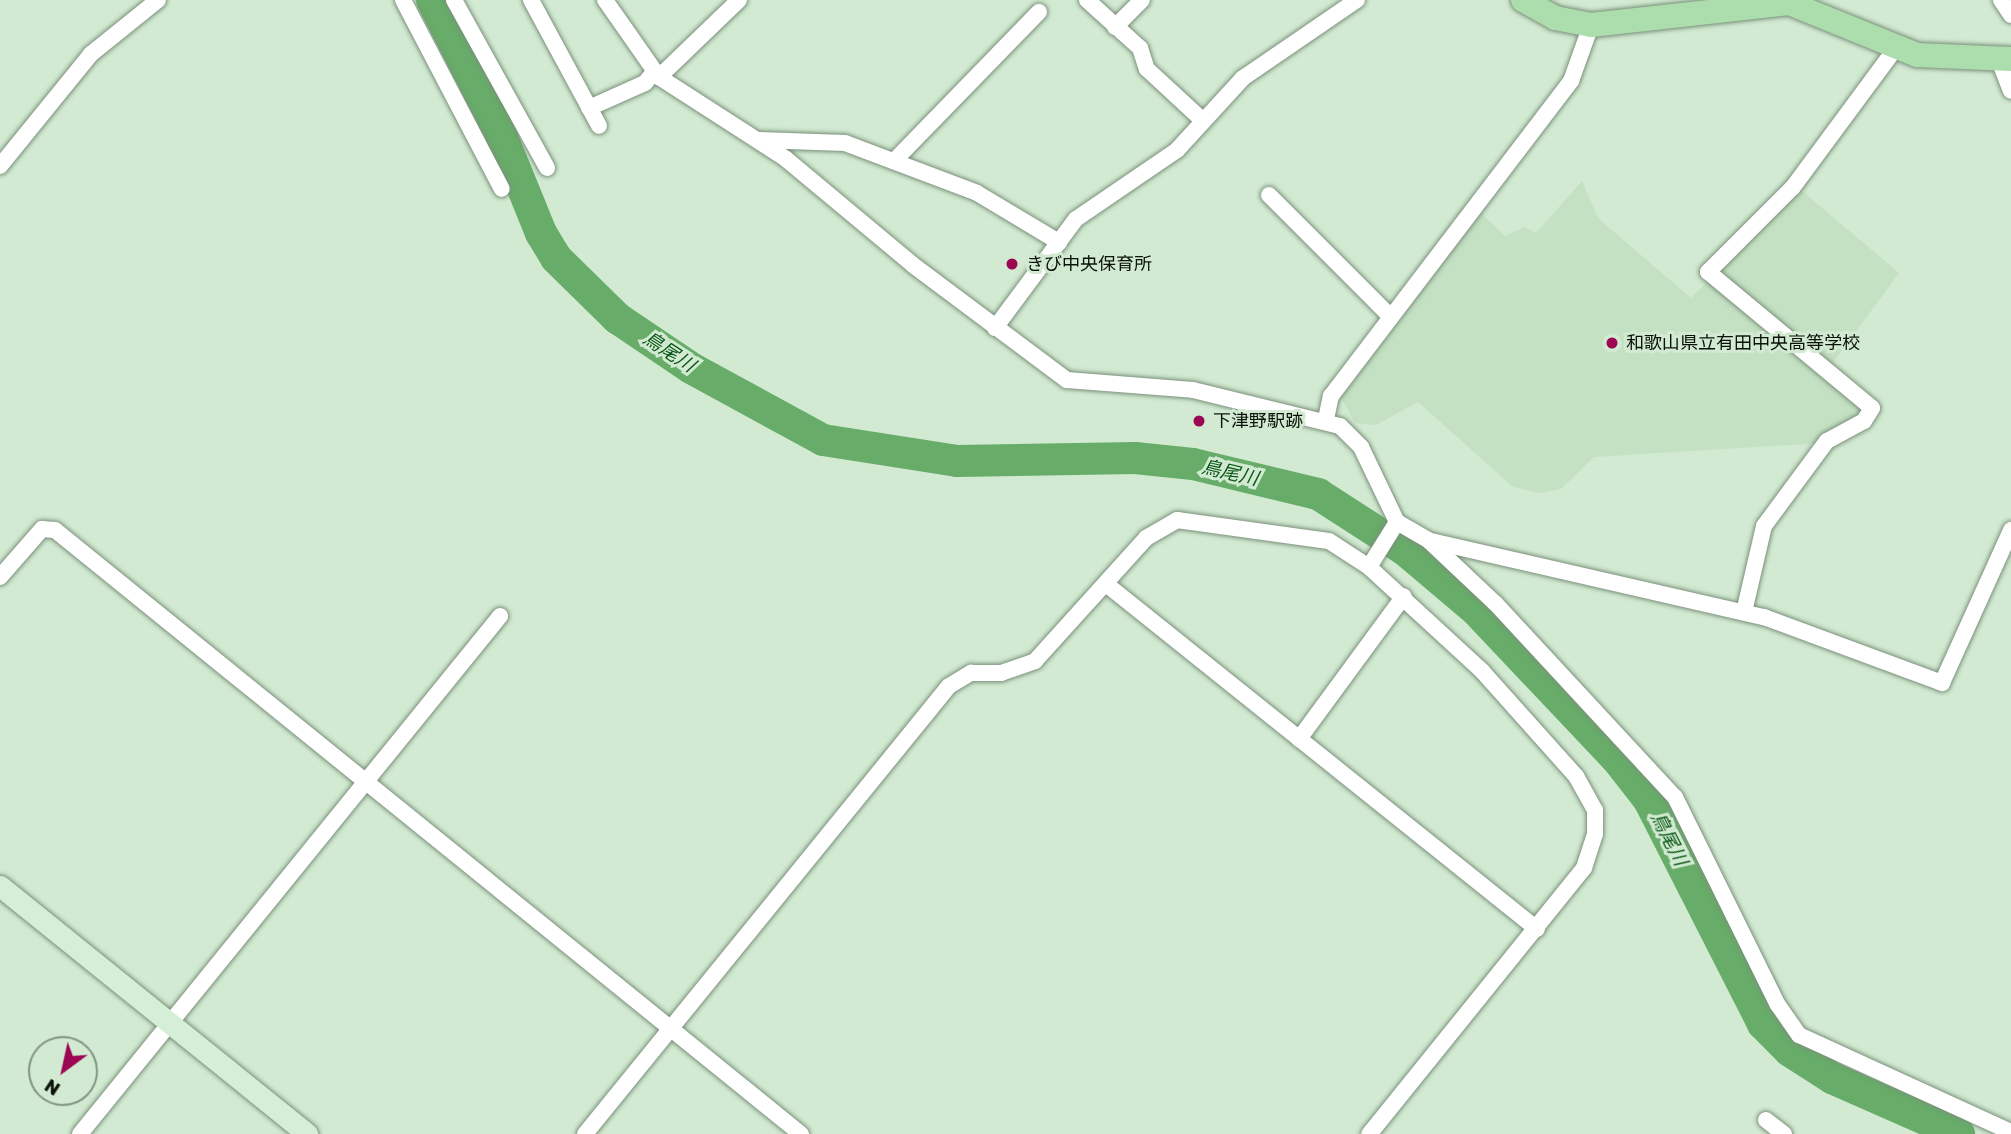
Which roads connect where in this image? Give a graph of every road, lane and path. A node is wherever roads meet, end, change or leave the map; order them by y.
1 (158, 0) edge
2 (403, 0) edge
3 (531, 0) edge
4 (606, 0) edge
5 (739, 0) edge
6 (1087, 0) edge
7 (1142, 0) edge
8 (1357, 0) edge
9 (1523, 0) edge
10 (2001, 0) edge
11 (461, 2) edge
12 (1039, 12) dead end
13 (2011, 15) edge
14 (1591, 26) junction
15 (1115, 27) junction
16 (1895, 48) junction
17 (2005, 60) edge
18 (656, 74) junction
19 (2011, 90) edge
20 (589, 108) junction
21 (1202, 120) junction
22 (598, 126) dead end
23 (756, 140) junction
24 (894, 161) junction
25 (0, 166) edge
26 (547, 168) dead end
27 (502, 190) dead end
28 (1269, 195) dead end
29 (1059, 242) junction
30 (1390, 316) junction
31 (995, 328) junction
32 (1326, 419) junction
33 (1395, 525) junction
34 (2011, 530) edge
35 (1429, 540) junction
36 (1372, 563) junction
37 (0, 577) edge
38 (1106, 584) junction
39 (1404, 596) junction
40 (1744, 612) junction
41 (499, 616) dead end
42 (1299, 739) junction
43 (363, 784) junction
44 (0, 886) edge
45 (1537, 929) junction
46 (170, 1023) junction
47 (671, 1028) junction
48 (1766, 1120) dead end
49 (2011, 1132) edge
50 (80, 1134) edge
51 (307, 1134) edge
52 (585, 1134) edge
53 (802, 1134) edge
54 (1369, 1134) edge
55 (1784, 1134) edge

1 - 25 street
2 - 27 street
3 - 20 street
4 - 18 street
5 - 18 street
6 - 15 street
7 - 15 street
8 - 21 street
9 - 14 main road
10 - 13 street
11 - 26 street
12 - 24 street
14 - 16 main road
14 - 30 street
15 - 21 street
16 - 17 main road
16 - 40 street
17 - 19 street
18 - 20 street
18 - 23 street
20 - 22 street
21 - 29 street
23 - 24 street
23 - 31 street
24 - 29 street
28 - 30 street
29 - 31 street
30 - 32 street
31 - 32 street
32 - 33 street
33 - 35 street
33 - 36 street
34 - 40 street
35 - 40 street
35 - 49 street
36 - 38 street
36 - 39 street
37 - 43 street
38 - 42 street
38 - 47 street
39 - 42 street
39 - 45 street
41 - 43 street
42 - 45 street
43 - 46 street
43 - 47 street
44 - 46 street
45 - 54 street
46 - 50 street
46 - 51 street
47 - 52 street
47 - 53 street
48 - 55 street

